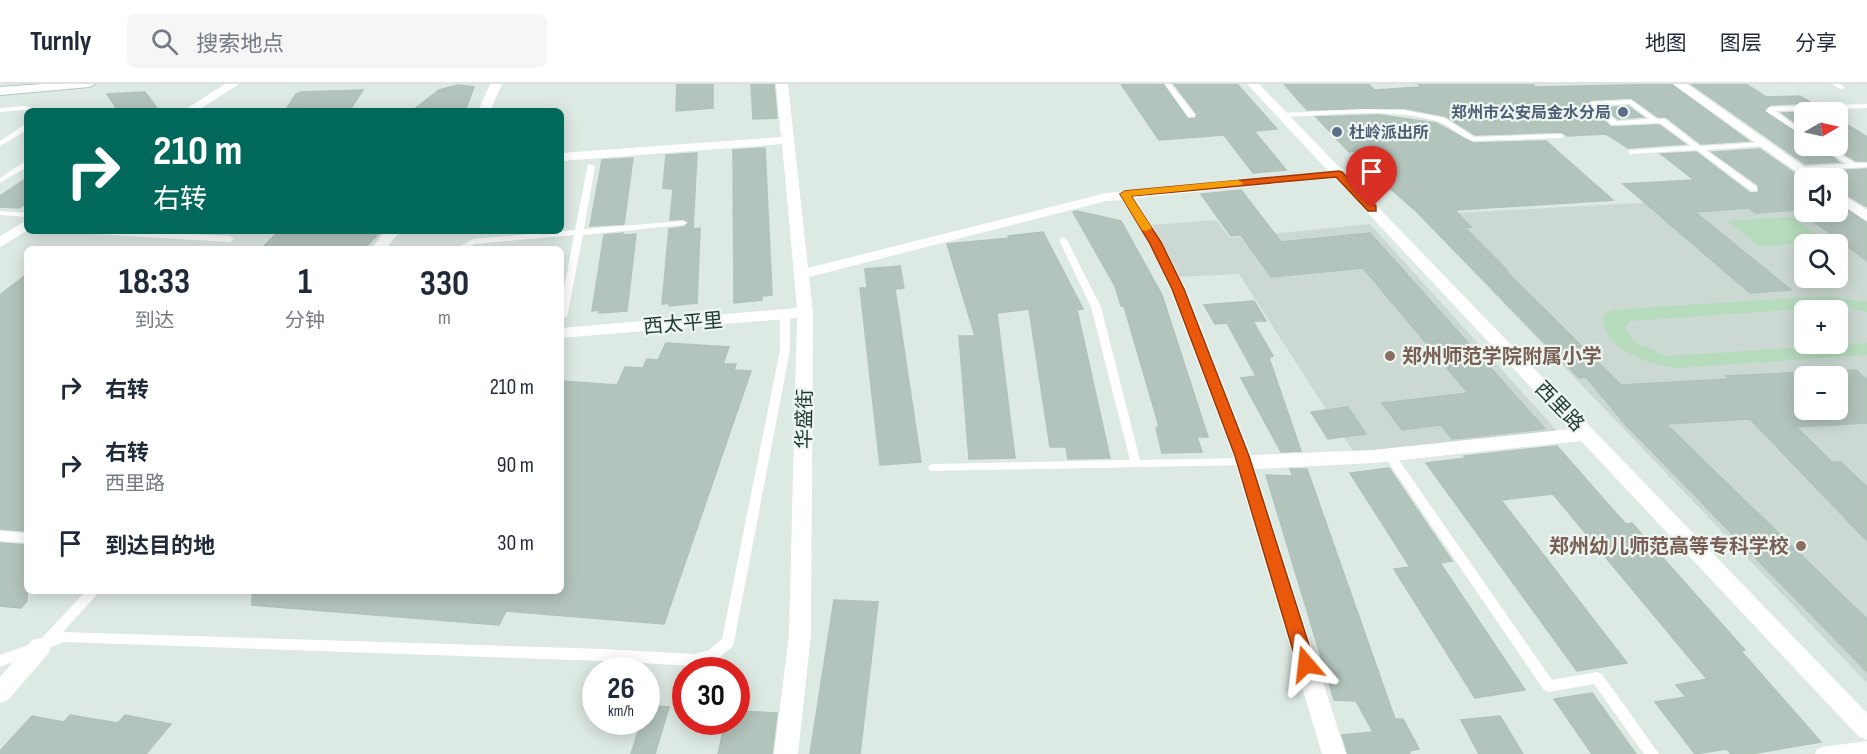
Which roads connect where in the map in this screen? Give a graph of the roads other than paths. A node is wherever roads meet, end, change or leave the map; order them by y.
1 (0, 84) edge
2 (6, 84) edge
3 (89, 84) edge
4 (233, 84) edge
5 (496, 84) edge
6 (782, 84) edge
7 (1168, 84) edge
8 (1253, 84) edge
9 (1679, 84) edge
10 (1835, 84) edge
11 (1842, 88) dead end
12 (0, 91) edge
13 (1867, 106) edge
14 (1848, 107) edge
15 (24, 108) edge
16 (194, 108) edge
17 (485, 108) edge
18 (1794, 108) edge
19 (0, 110) edge
20 (1191, 115) dead end
21 (1283, 115) junction
22 (1655, 121) junction
23 (1794, 127) edge
24 (24, 129) edge
25 (1561, 136) dead end
26 (788, 140) junction
27 (0, 144) edge
28 (1764, 144) junction
29 (1699, 148) junction
30 (1632, 152) dead end
31 (1838, 156) edge
32 (564, 157) edge
33 (1867, 165) edge
34 (24, 166) edge
35 (591, 166) dead end
36 (1854, 166) junction
37 (1798, 168) edge
38 (1817, 168) edge
39 (1339, 174) junction
40 (0, 181) edge
41 (1754, 189) dead end
42 (1125, 194) junction
43 (1848, 203) edge
44 (0, 213) edge
45 (1867, 217) edge
46 (24, 222) edge
47 (683, 224) dead end
48 (24, 225) edge
49 (579, 233) junction
50 (144, 234) edge
51 (390, 234) edge
52 (230, 239) dead end
53 (1063, 240) dead end
54 (0, 243) edge
55 (380, 246) edge
56 (465, 246) edge
57 (801, 274) junction
58 (795, 313) junction
59 (564, 315) dead end
60 (564, 333) edge
61 (1586, 434) junction
62 (1390, 456) junction
63 (1244, 462) junction
64 (1136, 464) junction
65 (934, 468) dead end
66 (0, 536) edge
67 (24, 538) edge
68 (91, 594) edge
69 (40, 647) junction
70 (0, 661) edge
71 (0, 693) edge
72 (1867, 729) edge
73 (1867, 748) edge
74 (786, 754) edge
75 (1334, 754) edge
76 (1652, 754) edge
77 (1822, 754) edge

1 - 2 street
3 - 12 street
4 - 16 street
5 - 17 street
6 - 26 street, 华盛街
7 - 20 lane
8 - 21 street, 西里路
9 - 28 street
10 - 11 lane
13 - 14 lane
15 - 19 lane
18 - 23 lane
21 - 25 lane
21 - 39 street, 西里路
22 - 22 lane
22 - 29 lane
24 - 27 lane
26 - 32 street
26 - 57 street, 华盛街
28 - 29 lane
28 - 37 street
29 - 30 lane
29 - 41 lane
31 - 36 lane
33 - 36 lane
34 - 40 lane
35 - 49 lane
36 - 38 lane
39 - 42 street
39 - 61 street, 西里路
42 - 57 street
42 - 63 street
43 - 45 street
44 - 46 lane
47 - 49 lane
48 - 54 street
49 - 56 lane
49 - 59 lane
50 - 52 lane
51 - 55 street
53 - 64 lane
57 - 58 street, 华盛街
58 - 60 street, 西太平里
58 - 69 lane
58 - 74 street, 华盛街
61 - 62 street
61 - 72 street, 西里路
62 - 63 street
62 - 76 lane
63 - 64 lane
63 - 75 street
64 - 65 lane
66 - 67 lane
68 - 69 lane
69 - 70 lane
69 - 71 street
73 - 77 lane

